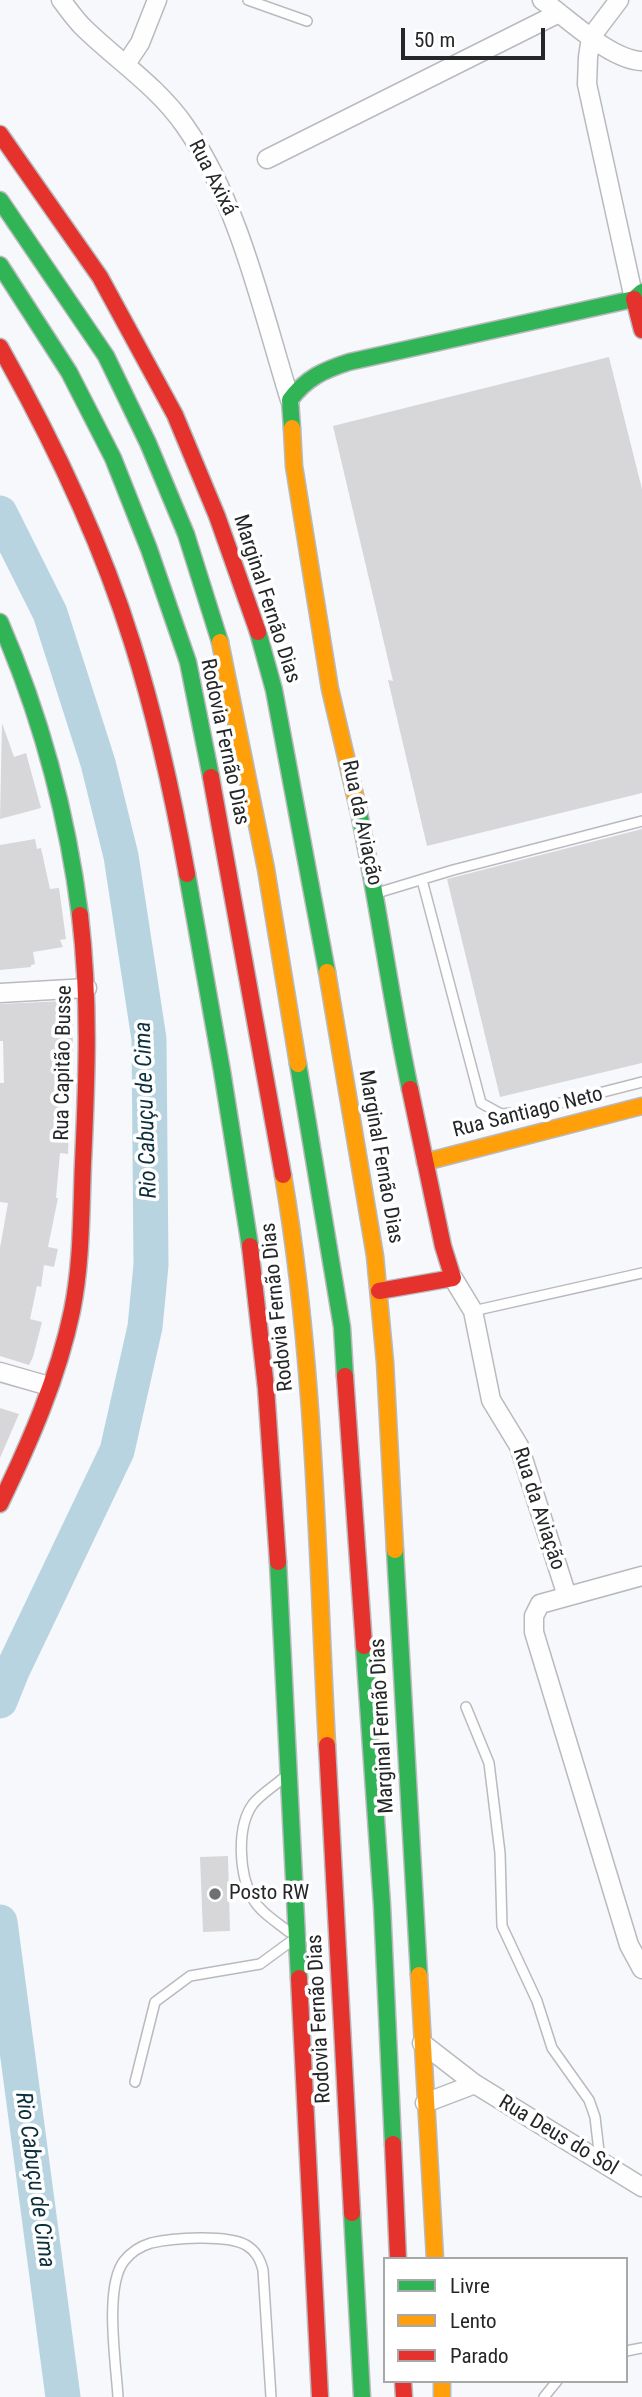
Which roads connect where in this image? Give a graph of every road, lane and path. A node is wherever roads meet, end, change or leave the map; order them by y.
1 (61, 0) edge
2 (157, 0) edge
3 (248, 0) edge
4 (542, 0) edge
5 (619, 0) edge
6 (559, 13) junction
7 (307, 21) dead end
8 (592, 37) junction
9 (642, 61) edge
10 (126, 64) junction
11 (0, 134) edge
12 (267, 159) dead end
13 (0, 200) edge
14 (0, 265) edge
15 (638, 295) edge
16 (642, 330) edge
17 (0, 347) edge
18 (290, 400) junction
19 (0, 622) edge
20 (642, 821) edge
21 (422, 880) junction
22 (376, 893) junction
23 (87, 988) junction
24 (0, 993) edge
25 (642, 1082) edge
26 (642, 1106) edge
27 (425, 1162) junction
28 (642, 1273) edge
29 (453, 1278) junction
30 (379, 1291) junction
31 (472, 1311) junction
32 (0, 1372) edge
33 (49, 1386) junction
34 (0, 1504) edge
35 (642, 1576) edge
36 (561, 1597) junction
37 (466, 1707) dead end
38 (289, 1774) junction
39 (297, 1938) junction
40 (636, 1943) edge
41 (642, 1969) edge
42 (421, 2042) junction
43 (135, 2082) dead end
44 (475, 2084) junction
45 (425, 2103) junction
46 (600, 2161) junction
47 (642, 2186) edge
48 (398, 2257) edge
49 (435, 2257) edge
50 (118, 2397) edge
51 (271, 2397) edge
52 (320, 2397) edge
53 (362, 2397) edge

1 - 10 street, Rua Axixá
2 - 10 street
3 - 7 lane
4 - 6 street
5 - 8 street
6 - 8 street
6 - 12 street
8 - 9 street
8 - 15 street
10 - 18 street, Rua Axixá
11 - 30 main road, Marginal Fernão Dias
13 - 48 main road, Rodovia Fernão Dias
14 - 53 main road, Rodovia Fernão Dias
15 - 16 main road
15 - 18 main road
17 - 38 main road
18 - 22 main road, Rua da Aviação
19 - 23 main road, Rua Capitão Busse
20 - 21 lane
21 - 22 lane
21 - 25 lane
22 - 27 main road, Rua da Aviação
23 - 24 street
23 - 33 main road, Rua Capitão Busse
26 - 27 main road, Rua Santiago Neto
27 - 29 main road, Rua da Aviação
28 - 31 lane
29 - 30 main road
29 - 31 street, Rua da Aviação
30 - 42 main road, Marginal Fernão Dias
31 - 36 street, Rua da Aviação
32 - 33 street
33 - 34 main road, Rua Capitão Busse
35 - 36 street
36 - 40 street
37 - 46 lane
38 - 39 main road
38 - 39 lane
39 - 43 lane
39 - 52 main road
40 - 41 street
42 - 44 street, Rua Deus do Sol
42 - 45 main road, Marginal Fernão Dias
44 - 45 street, Rua Deus do Sol
44 - 46 street, Rua Deus do Sol
45 - 49 main road, Marginal Fernão Dias
46 - 47 street, Rua Deus do Sol
50 - 51 lane

